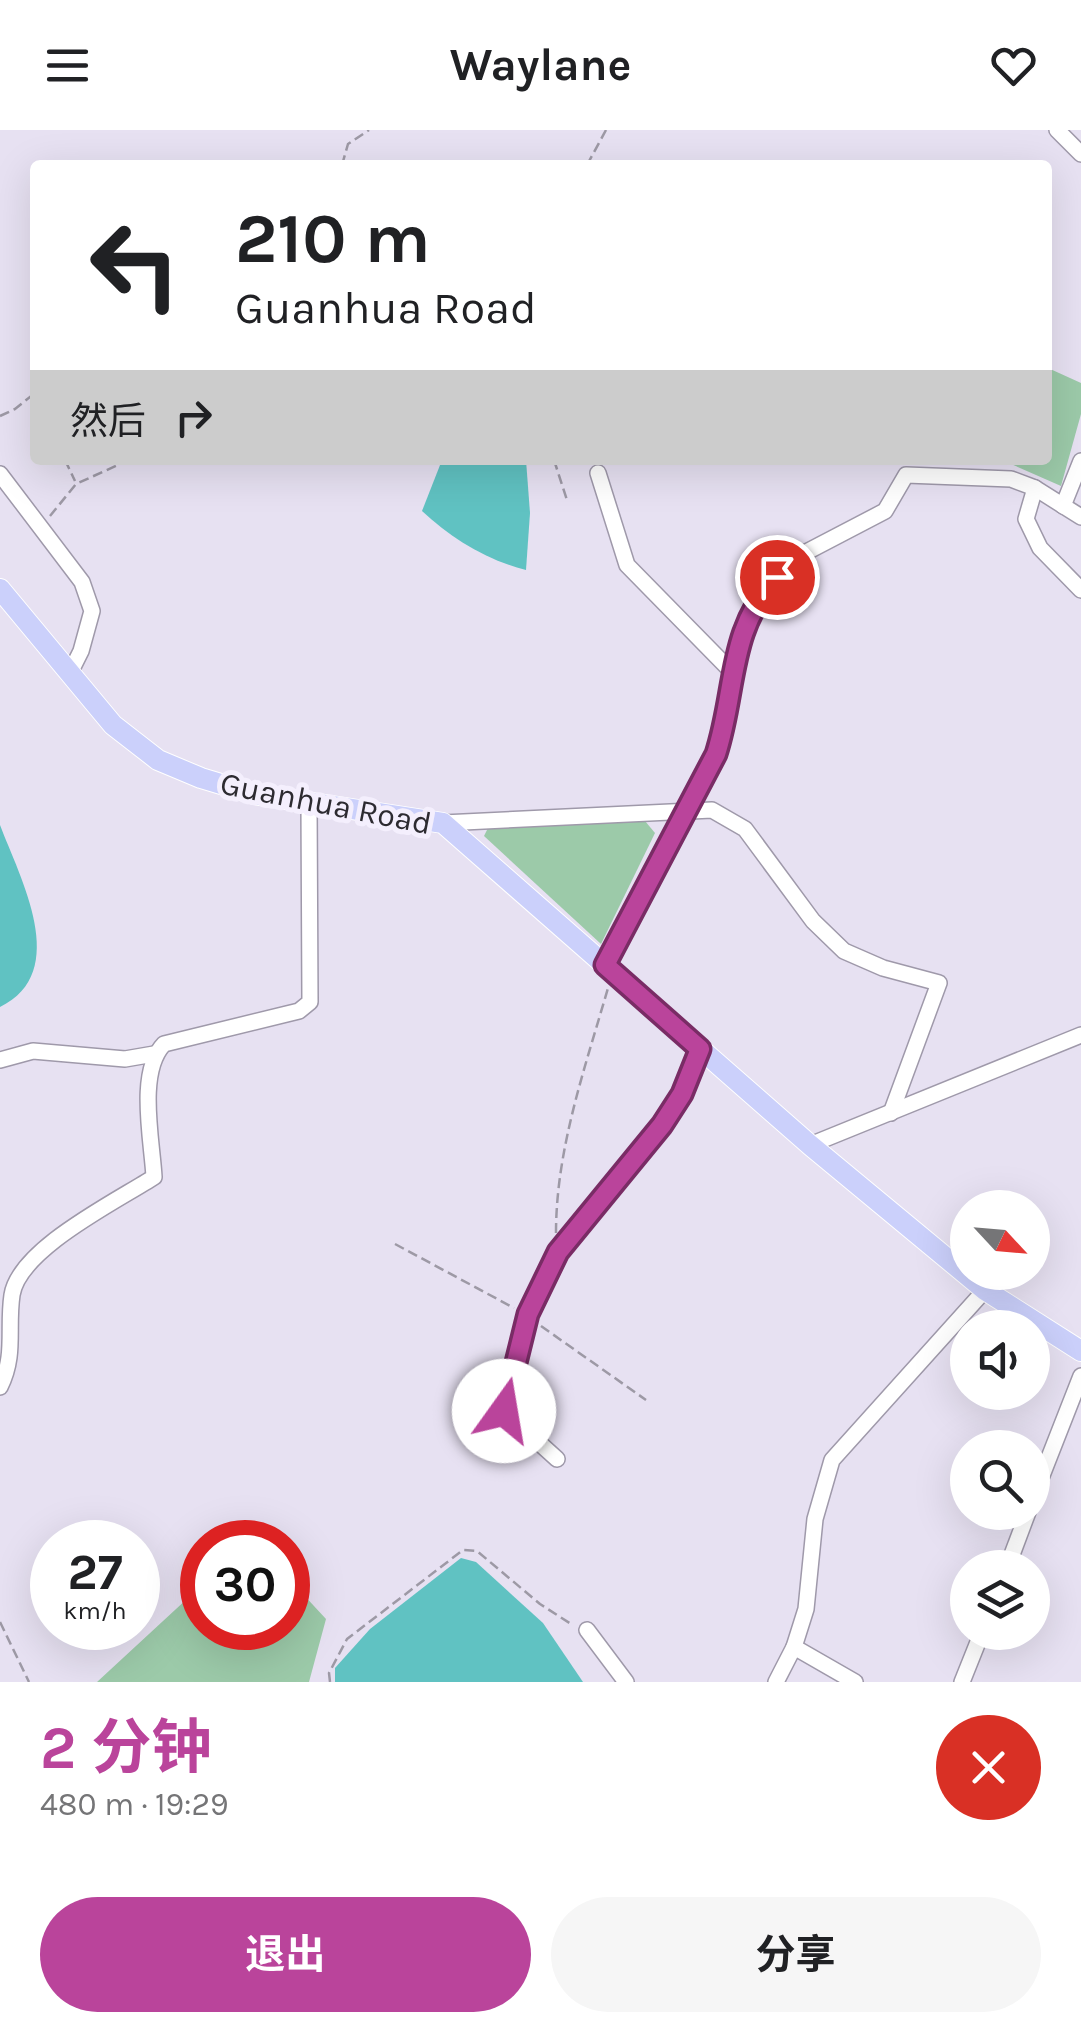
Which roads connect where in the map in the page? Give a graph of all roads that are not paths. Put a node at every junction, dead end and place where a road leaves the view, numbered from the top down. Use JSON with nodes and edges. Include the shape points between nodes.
{"nodes":[{"id":1,"x":1057,"y":130,"type":"edge"},
{"id":2,"x":1081,"y":154,"type":"edge"},
{"id":3,"x":1081,"y":461,"type":"edge"},
{"id":4,"x":0,"y":474,"type":"edge"},
{"id":5,"x":598,"y":474,"type":"dead end"},
{"id":6,"x":1035,"y":488,"type":"junction"},
{"id":7,"x":1063,"y":506,"type":"junction"},
{"id":8,"x":1081,"y":517,"type":"edge"},
{"id":9,"x":0,"y":589,"type":"edge"},
{"id":10,"x":1081,"y":590,"type":"edge"},
{"id":11,"x":733,"y":673,"type":"junction"},
{"id":12,"x":70,"y":674,"type":"junction"},
{"id":13,"x":309,"y":803,"type":"junction"},
{"id":14,"x":686,"y":811,"type":"junction"},
{"id":15,"x":443,"y":823,"type":"junction"},
{"id":16,"x":609,"y":969,"type":"junction"},
{"id":17,"x":1081,"y":1036,"type":"edge"},
{"id":18,"x":700,"y":1049,"type":"junction"},
{"id":19,"x":154,"y":1054,"type":"junction"},
{"id":20,"x":0,"y":1060,"type":"edge"},
{"id":21,"x":891,"y":1113,"type":"junction"},
{"id":22,"x":810,"y":1145,"type":"junction"},
{"id":23,"x":950,"y":1260,"type":"edge"},
{"id":24,"x":986,"y":1290,"type":"joint"},
{"id":25,"x":1081,"y":1351,"type":"edge"},
{"id":26,"x":1081,"y":1376,"type":"edge"},
{"id":27,"x":0,"y":1387,"type":"edge"},
{"id":28,"x":1050,"y":1455,"type":"edge"},
{"id":29,"x":558,"y":1459,"type":"dead end"},
{"id":30,"x":590,"y":1634,"type":"road end"},
{"id":31,"x":794,"y":1647,"type":"junction"},
{"id":32,"x":975,"y":1650,"type":"edge"},
{"id":33,"x":626,"y":1682,"type":"edge"},
{"id":34,"x":776,"y":1682,"type":"edge"},
{"id":35,"x":855,"y":1682,"type":"edge"},
{"id":36,"x":962,"y":1682,"type":"edge"}],
"edges":[{"from":1,"to":2,"type":"street"},
{"from":3,"to":7,"type":"street"},
{"from":4,"to":12,"type":"street","via":[[82,582],[92,610]]},
{"from":5,"to":11,"type":"street","via":[[627,565]]},
{"from":6,"to":7,"type":"street"},
{"from":6,"to":10,"type":"street","via":[[1026,519],[1040,548]]},
{"from":6,"to":11,"type":"street","via":[[1011,480],[906,475],[885,511],[795,558],[759,596],[743,626]]},
{"from":7,"to":8,"type":"street"},
{"from":9,"to":12,"type":"main road","name":"Guanhua Road"},
{"from":11,"to":14,"type":"street","via":[[726,725]]},
{"from":12,"to":13,"type":"main road","name":"Guanhua Road","via":[[113,725],[158,760],[254,794]]},
{"from":13,"to":15,"type":"main road","name":"Guanhua Road"},
{"from":13,"to":19,"type":"street","via":[[310,1002],[299,1011],[164,1044]]},
{"from":14,"to":15,"type":"street"},
{"from":14,"to":16,"type":"street"},
{"from":14,"to":21,"type":"street","via":[[712,810],[745,829],[813,921],[844,951],[938,983]]},
{"from":15,"to":16,"type":"main road","name":"Guanhua Road"},
{"from":16,"to":18,"type":"main road","name":"Guanhua Road"},
{"from":17,"to":21,"type":"street"},
{"from":18,"to":22,"type":"main road","name":"Guanhua Road"},
{"from":18,"to":29,"type":"street","via":[[662,1125],[558,1252],[528,1314],[504,1411]]},
{"from":19,"to":20,"type":"street","via":[[125,1059],[33,1051]]},
{"from":19,"to":27,"type":"street","via":[[148,1076],[154,1177],[58,1235],[30,1264],[12,1290],[10,1367]]},
{"from":21,"to":22,"type":"street"},
{"from":22,"to":23,"type":"main road","name":"Guanhua Road"},
{"from":24,"to":25,"type":"main road","name":"Guanhua Road"},
{"from":24,"to":31,"type":"street","via":[[832,1460]]},
{"from":26,"to":28,"type":"street"},
{"from":30,"to":33,"type":"street"},
{"from":31,"to":34,"type":"street"},
{"from":31,"to":35,"type":"street"},
{"from":32,"to":36,"type":"street"}]}
